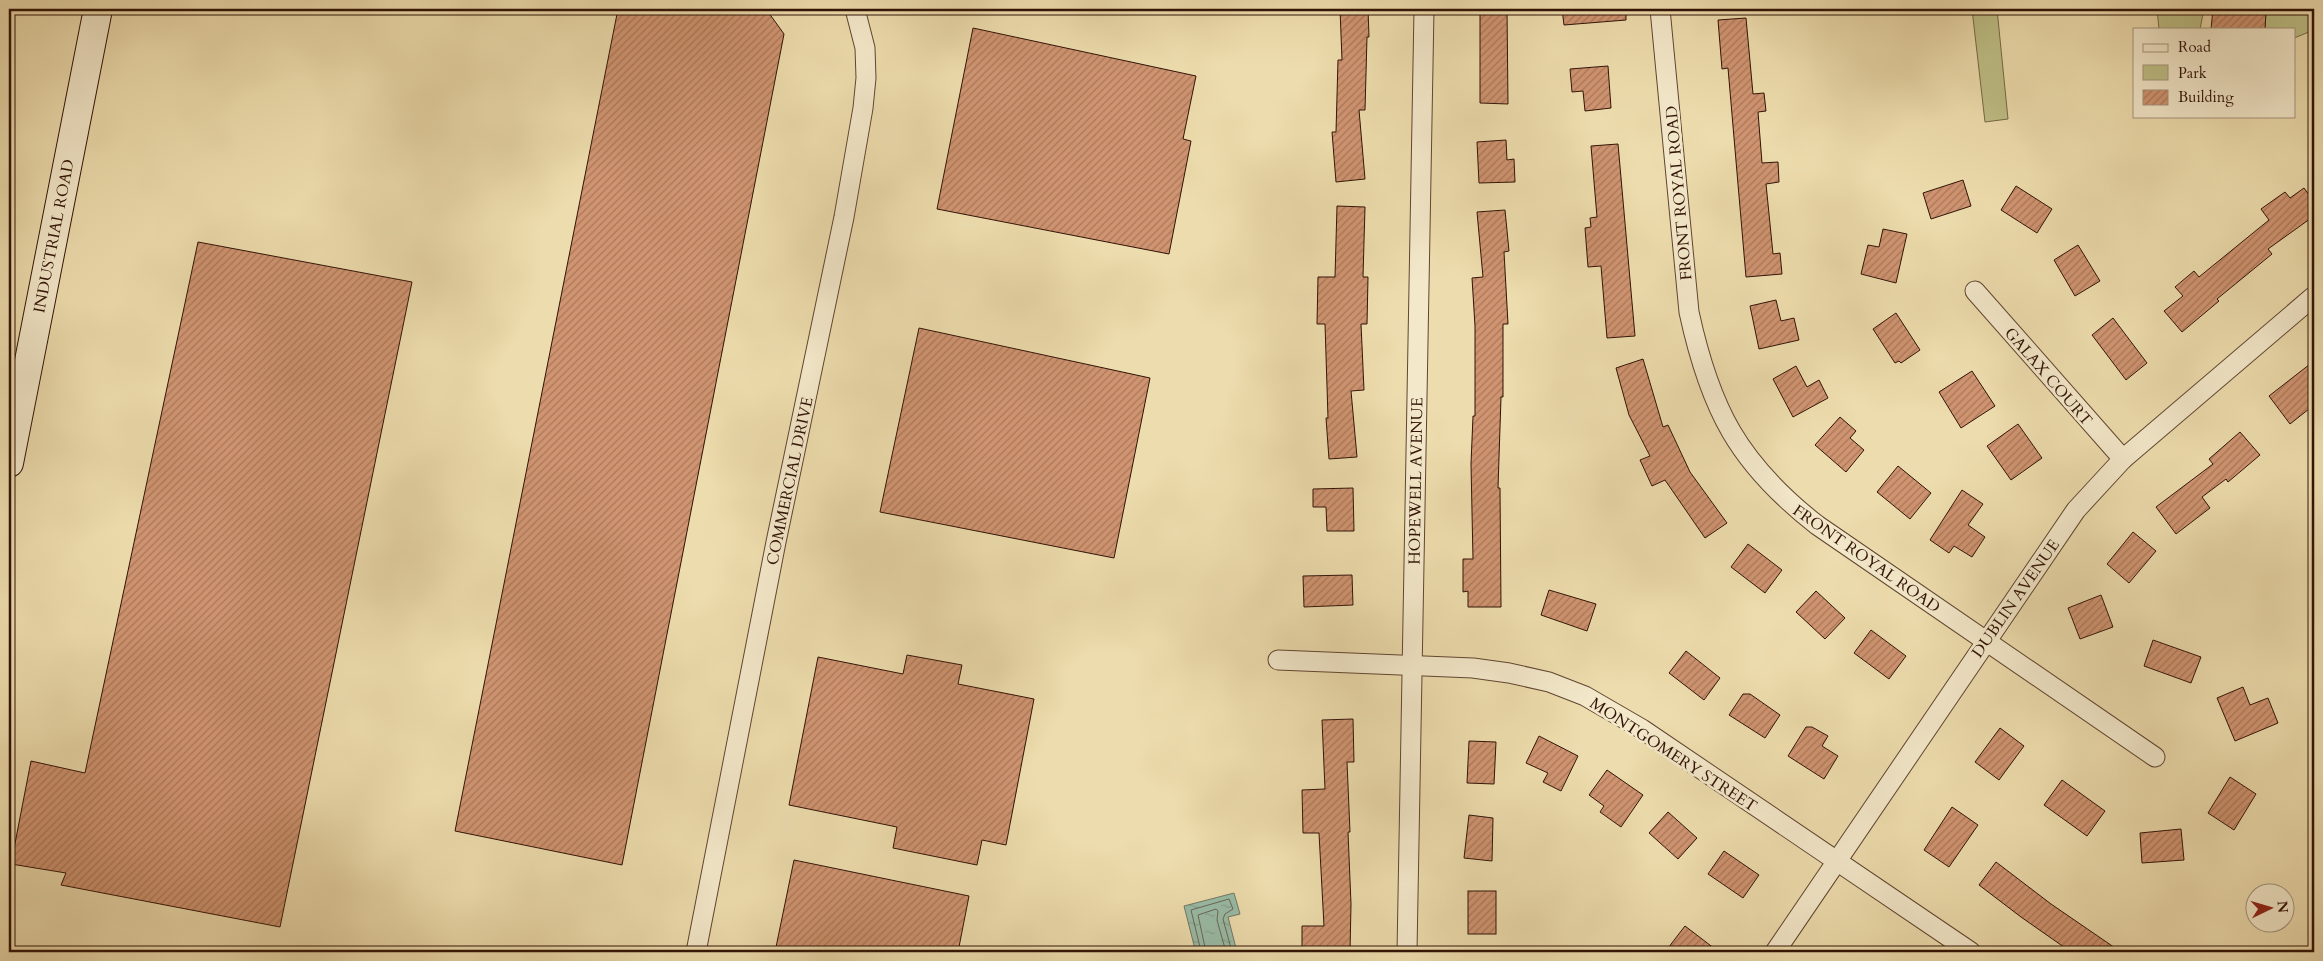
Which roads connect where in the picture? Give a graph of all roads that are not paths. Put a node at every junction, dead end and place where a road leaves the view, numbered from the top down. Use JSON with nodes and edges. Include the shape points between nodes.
{"nodes":[{"id":1,"x":98,"y":9,"type":"edge"},
{"id":2,"x":855,"y":9,"type":"edge"},
{"id":3,"x":1424,"y":9,"type":"edge"},
{"id":4,"x":1660,"y":9,"type":"edge"},
{"id":5,"x":1975,"y":291,"type":"dead end"},
{"id":6,"x":2314,"y":296,"type":"edge"},
{"id":7,"x":2124,"y":459,"type":"junction"},
{"id":8,"x":9,"y":463,"type":"edge"},
{"id":9,"x":1986,"y":641,"type":"junction"},
{"id":10,"x":1278,"y":660,"type":"dead end"},
{"id":11,"x":1412,"y":664,"type":"junction"},
{"id":12,"x":2155,"y":757,"type":"dead end"},
{"id":13,"x":1837,"y":861,"type":"junction"},
{"id":14,"x":696,"y":952,"type":"edge"},
{"id":15,"x":1407,"y":952,"type":"edge"},
{"id":16,"x":1775,"y":952,"type":"edge"},
{"id":17,"x":1972,"y":952,"type":"edge"}],
"edges":[{"from":1,"to":8,"type":"street","name":"INDUSTRIAL ROAD"},
{"from":2,"to":14,"type":"street","name":"COMMERCIAL DRIVE","via":[[865,48],[863,108],[844,217]]},
{"from":3,"to":11,"type":"street","name":"HOPEWELL AVENUE"},
{"from":4,"to":9,"type":"street","name":"FRONT ROYAL ROAD","via":[[1689,312],[1699,358],[1717,406],[1750,460],[1793,506]]},
{"from":5,"to":7,"type":"street","name":"GALAX COURT"},
{"from":6,"to":7,"type":"street","name":"DUBLIN AVENUE"},
{"from":7,"to":9,"type":"street","name":"DUBLIN AVENUE","via":[[2076,510]]},
{"from":9,"to":12,"type":"street","name":"FRONT ROYAL ROAD"},
{"from":9,"to":13,"type":"street","name":"DUBLIN AVENUE"},
{"from":10,"to":11,"type":"street","name":"MONTGOMERY STREET"},
{"from":11,"to":13,"type":"street","name":"MONTGOMERY STREET","via":[[1509,673],[1549,682],[1585,696],[1642,729]]},
{"from":11,"to":15,"type":"street","name":"HOPEWELL AVENUE"},
{"from":13,"to":16,"type":"street","name":"DUBLIN AVENUE"},
{"from":13,"to":17,"type":"street","name":"MONTGOMERY STREET"}]}
